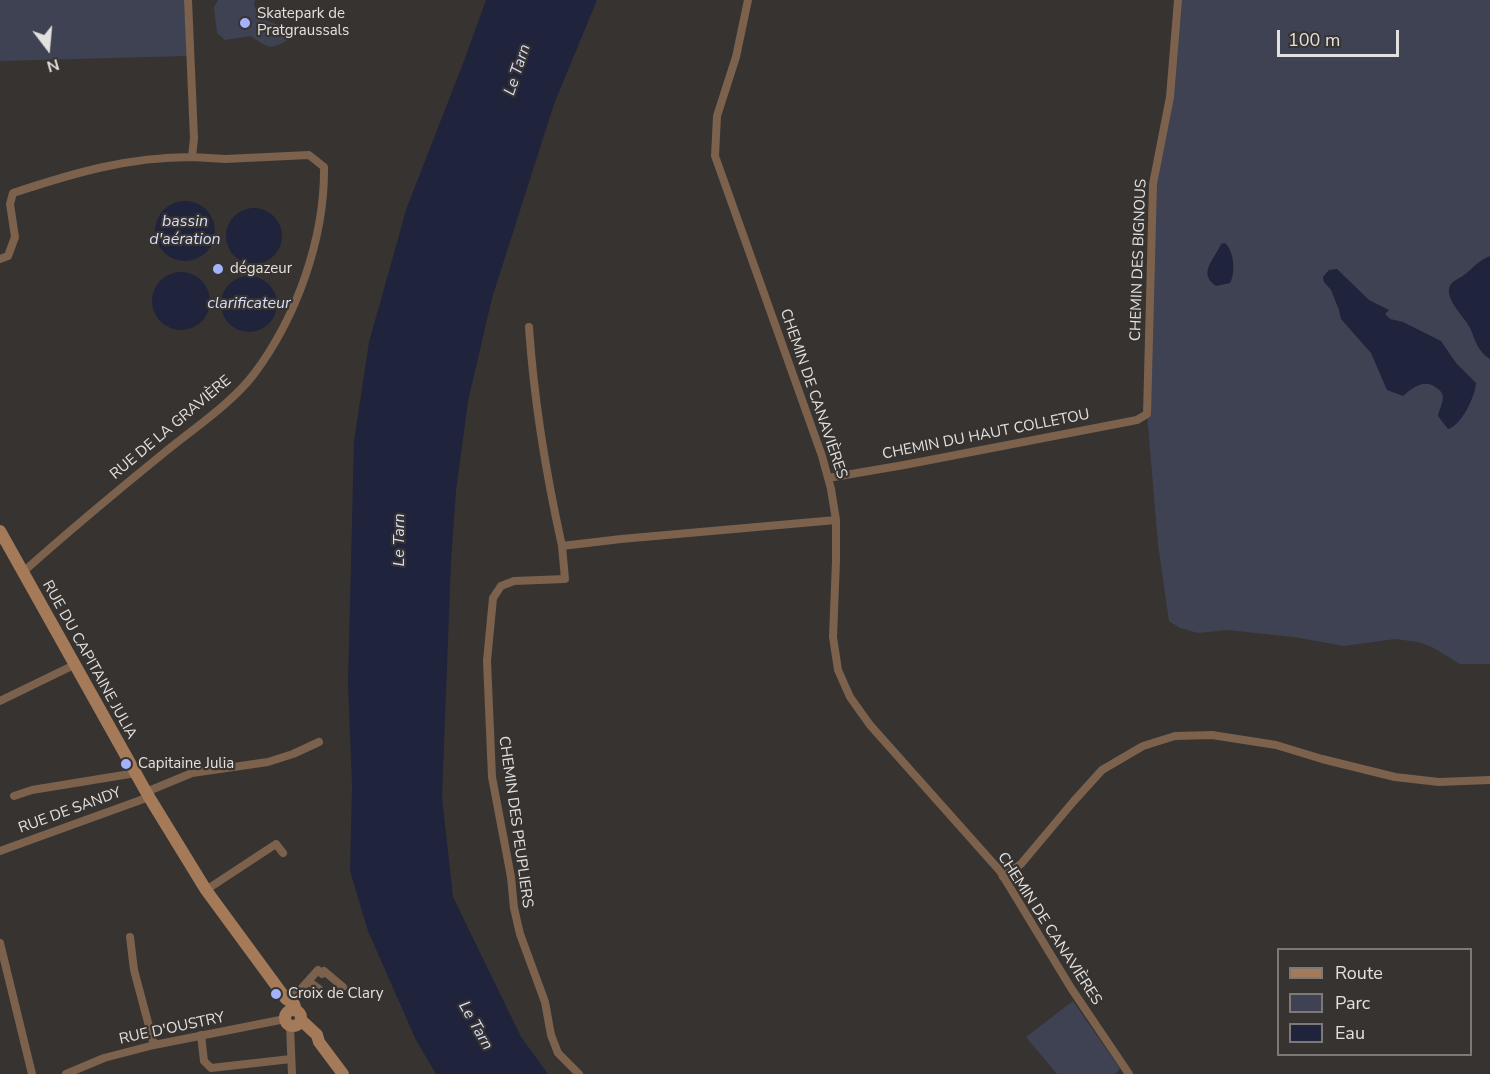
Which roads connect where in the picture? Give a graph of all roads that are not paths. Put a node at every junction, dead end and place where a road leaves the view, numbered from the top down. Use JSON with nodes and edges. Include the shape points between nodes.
{"nodes":[{"id":1,"x":188,"y":0,"type":"edge"},
{"id":2,"x":748,"y":0,"type":"edge"},
{"id":3,"x":1178,"y":0,"type":"edge"},
{"id":4,"x":192,"y":157,"type":"junction"},
{"id":5,"x":0,"y":259,"type":"edge"},
{"id":6,"x":529,"y":327,"type":"dead end"},
{"id":7,"x":1148,"y":414,"type":"joint"},
{"id":8,"x":828,"y":478,"type":"junction"},
{"id":9,"x":836,"y":520,"type":"junction"},
{"id":10,"x":0,"y":531,"type":"edge"},
{"id":11,"x":562,"y":546,"type":"junction"},
{"id":12,"x":23,"y":572,"type":"junction"},
{"id":13,"x":74,"y":665,"type":"junction"},
{"id":14,"x":0,"y":701,"type":"edge"},
{"id":15,"x":320,"y":742,"type":"dead end"},
{"id":16,"x":136,"y":773,"type":"junction"},
{"id":17,"x":1490,"y":780,"type":"edge"},
{"id":18,"x":148,"y":794,"type":"junction"},
{"id":19,"x":14,"y":796,"type":"dead end"},
{"id":20,"x":0,"y":851,"type":"edge"},
{"id":21,"x":283,"y":853,"type":"dead end"},
{"id":22,"x":1003,"y":877,"type":"junction"},
{"id":23,"x":206,"y":890,"type":"junction"},
{"id":24,"x":130,"y":937,"type":"dead end"},
{"id":25,"x":0,"y":943,"type":"edge"},
{"id":26,"x":308,"y":981,"type":"junction"},
{"id":27,"x":343,"y":987,"type":"dead end"},
{"id":28,"x":319,"y":989,"type":"dead end"},
{"id":29,"x":292,"y":1016,"type":"junction"},
{"id":30,"x":201,"y":1035,"type":"junction"},
{"id":31,"x":154,"y":1045,"type":"junction"},
{"id":32,"x":291,"y":1059,"type":"junction"},
{"id":33,"x":32,"y":1074,"type":"edge"},
{"id":34,"x":66,"y":1074,"type":"edge"},
{"id":35,"x":292,"y":1074,"type":"edge"},
{"id":36,"x":343,"y":1074,"type":"edge"},
{"id":37,"x":579,"y":1074,"type":"edge"},
{"id":38,"x":1129,"y":1074,"type":"edge"}],
"edges":[{"from":1,"to":4,"type":"street"},
{"from":2,"to":8,"type":"street","name":"CHEMIN DE CANAVIÈRES","via":[[736,57],[717,116],[715,156]]},
{"from":3,"to":7,"type":"street","name":"CHEMIN DES BIGNOUS","via":[[1170,97],[1153,184]]},
{"from":4,"to":5,"type":"street","via":[[129,161],[77,172],[13,193],[10,204],[15,237],[8,256]]},
{"from":4,"to":12,"type":"street","name":"RUE DE LA GRAVIÈRE","via":[[309,155],[324,167],[306,279],[272,348],[253,376]]},
{"from":6,"to":11,"type":"street","name":"CHEMIN DES PEUPLIERS","via":[[549,487]]},
{"from":7,"to":8,"type":"street","name":"CHEMIN DU HAUT COLLETOU","via":[[1137,420]]},
{"from":8,"to":9,"type":"street","name":"CHEMIN DE CANAVIÈRES"},
{"from":9,"to":11,"type":"street"},
{"from":9,"to":22,"type":"street","name":"CHEMIN DE CANAVIÈRES","via":[[833,637],[835,657],[849,697]]},
{"from":10,"to":12,"type":"street","name":"RUE DU CAPITAINE JULIA"},
{"from":11,"to":37,"type":"street","name":"CHEMIN DES PEUPLIERS","via":[[564,579],[514,582],[501,586],[493,598],[487,699],[492,777],[516,918],[558,1053]]},
{"from":12,"to":13,"type":"street","name":"RUE DU CAPITAINE JULIA"},
{"from":13,"to":14,"type":"street"},
{"from":13,"to":16,"type":"street","name":"RUE DU CAPITAINE JULIA"},
{"from":15,"to":18,"type":"street","name":"RUE DE SANDY","via":[[268,762],[192,773]]},
{"from":16,"to":18,"type":"street","name":"RUE DU CAPITAINE JULIA"},
{"from":16,"to":19,"type":"street"},
{"from":17,"to":22,"type":"street","via":[[1439,782],[1395,777],[1276,745],[1212,735],[1175,736],[1143,746],[1102,770],[1021,864]]},
{"from":18,"to":20,"type":"street","name":"RUE DE SANDY"},
{"from":18,"to":23,"type":"street","name":"RUE DU CAPITAINE JULIA"},
{"from":21,"to":23,"type":"street","via":[[276,844]]},
{"from":22,"to":38,"type":"street","name":"CHEMIN DE CANAVIÈRES"},
{"from":23,"to":29,"type":"street","name":"RUE DU CAPITAINE JULIA"},
{"from":24,"to":31,"type":"street","via":[[134,970]]},
{"from":25,"to":33,"type":"street"},
{"from":26,"to":27,"type":"street","via":[[318,970],[322,974],[324,971]]},
{"from":26,"to":28,"type":"street"},
{"from":26,"to":29,"type":"street"},
{"from":29,"to":30,"type":"street","name":"RUE D'OUSTRY"},
{"from":29,"to":32,"type":"street"},
{"from":29,"to":36,"type":"street","name":"RUE DU CAPITAINE JULIA","via":[[317,1035]]},
{"from":30,"to":31,"type":"street","name":"RUE D'OUSTRY"},
{"from":30,"to":32,"type":"street","via":[[204,1061],[211,1068]]},
{"from":31,"to":34,"type":"street","name":"RUE D'OUSTRY","via":[[104,1058]]},
{"from":32,"to":35,"type":"street"}]}
